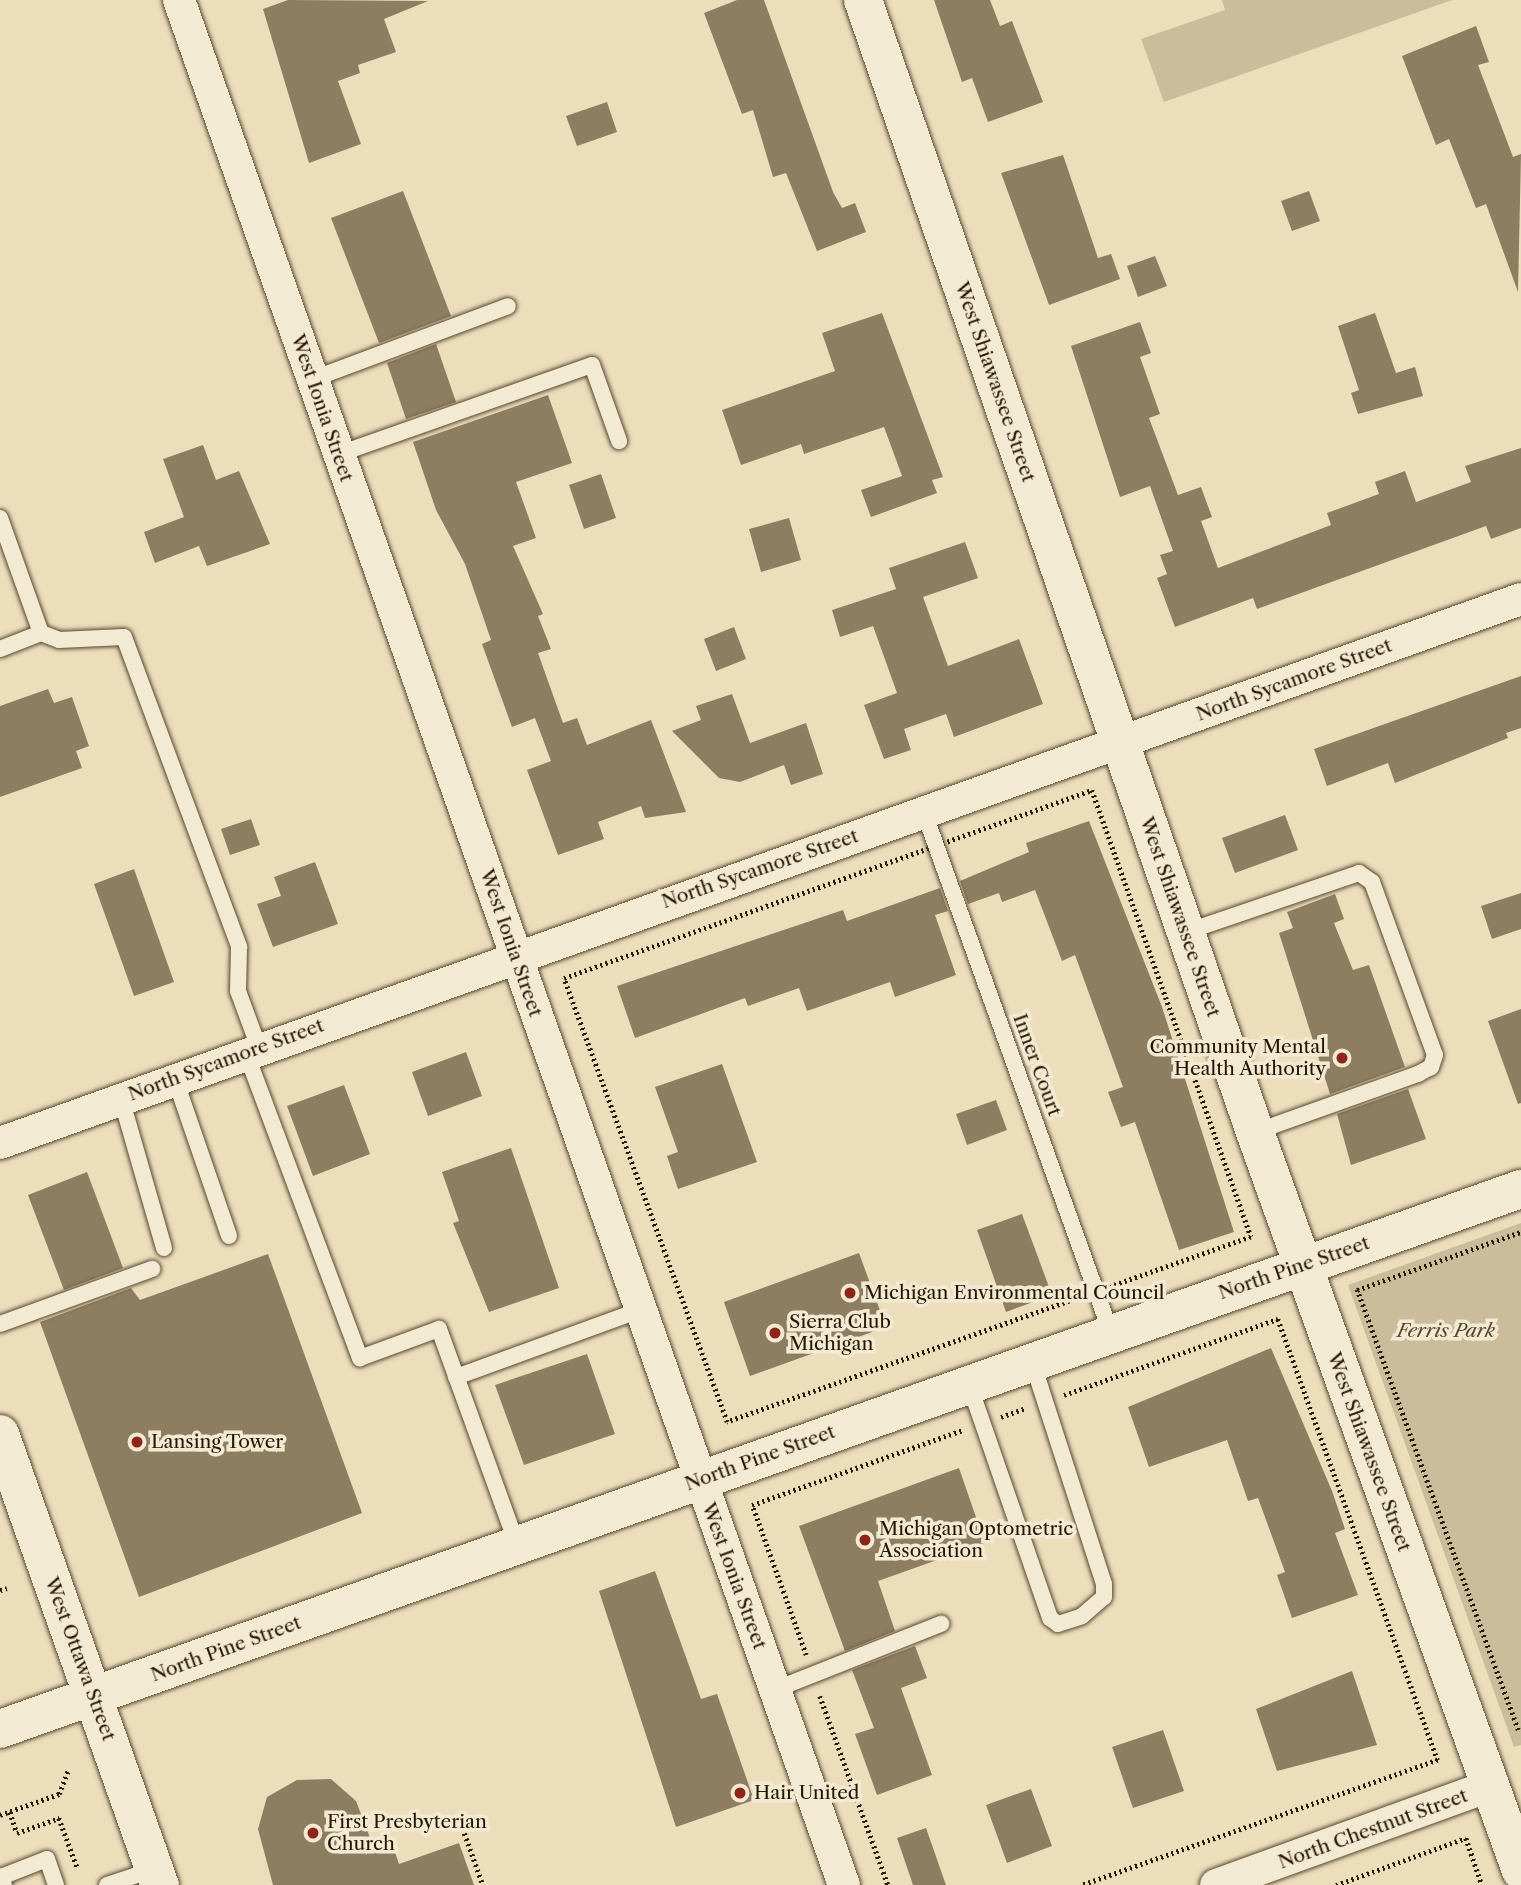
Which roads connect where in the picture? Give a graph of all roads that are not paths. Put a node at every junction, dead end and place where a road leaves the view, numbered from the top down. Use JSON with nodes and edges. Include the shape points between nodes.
{"nodes":[{"id":1,"x":179,"y":0,"type":"edge"},
{"id":2,"x":863,"y":0,"type":"edge"},
{"id":3,"x":508,"y":306,"type":"dead end"},
{"id":4,"x":313,"y":379,"type":"junction"},
{"id":5,"x":619,"y":441,"type":"dead end"},
{"id":6,"x":339,"y":454,"type":"junction"},
{"id":7,"x":0,"y":518,"type":"edge"},
{"id":8,"x":1521,"y":599,"type":"edge"},
{"id":9,"x":41,"y":633,"type":"junction"},
{"id":10,"x":0,"y":649,"type":"edge"},
{"id":11,"x":1119,"y":743,"type":"junction"},
{"id":12,"x":924,"y":812,"type":"junction"},
{"id":13,"x":1186,"y":932,"type":"junction"},
{"id":14,"x":515,"y":955,"type":"junction"},
{"id":15,"x":253,"y":1051,"type":"junction"},
{"id":16,"x":175,"y":1079,"type":"junction"},
{"id":17,"x":121,"y":1098,"type":"junction"},
{"id":18,"x":1255,"y":1132,"type":"junction"},
{"id":19,"x":0,"y":1143,"type":"edge"},
{"id":20,"x":1521,"y":1189,"type":"edge"},
{"id":21,"x":229,"y":1236,"type":"dead end"},
{"id":22,"x":164,"y":1248,"type":"dead end"},
{"id":23,"x":1302,"y":1265,"type":"junction"},
{"id":24,"x":152,"y":1269,"type":"dead end"},
{"id":25,"x":640,"y":1310,"type":"junction"},
{"id":26,"x":0,"y":1324,"type":"edge"},
{"id":27,"x":1111,"y":1333,"type":"junction"},
{"id":28,"x":1032,"y":1361,"type":"junction"},
{"id":29,"x":456,"y":1377,"type":"junction"},
{"id":30,"x":969,"y":1384,"type":"junction"},
{"id":31,"x":0,"y":1434,"type":"edge"},
{"id":32,"x":699,"y":1480,"type":"junction"},
{"id":33,"x":517,"y":1545,"type":"junction"},
{"id":34,"x":941,"y":1624,"type":"dead end"},
{"id":35,"x":774,"y":1690,"type":"junction"},
{"id":36,"x":93,"y":1696,"type":"junction"},
{"id":37,"x":0,"y":1729,"type":"edge"},
{"id":38,"x":1490,"y":1786,"type":"junction"},
{"id":39,"x":1521,"y":1871,"type":"edge"},
{"id":40,"x":157,"y":1877,"type":"edge"},
{"id":41,"x":4,"y":1885,"type":"edge"},
{"id":42,"x":56,"y":1885,"type":"edge"},
{"id":43,"x":107,"y":1885,"type":"edge"},
{"id":44,"x":844,"y":1885,"type":"edge"},
{"id":45,"x":1216,"y":1885,"type":"edge"}],
"edges":[{"from":1,"to":4,"type":"street","name":"West Ionia Street"},
{"from":2,"to":11,"type":"street","name":"West Shiawassee Street"},
{"from":3,"to":4,"type":"lane"},
{"from":4,"to":6,"type":"street","name":"West Ionia Street"},
{"from":5,"to":6,"type":"lane","via":[[592,365]]},
{"from":6,"to":14,"type":"street","name":"West Ionia Street"},
{"from":7,"to":9,"type":"lane"},
{"from":8,"to":11,"type":"street","name":"North Sycamore Street"},
{"from":9,"to":10,"type":"lane"},
{"from":9,"to":15,"type":"lane","via":[[60,640],[124,638],[239,947],[238,991]]},
{"from":11,"to":12,"type":"street","name":"North Sycamore Street"},
{"from":11,"to":13,"type":"street","name":"West Shiawassee Street"},
{"from":12,"to":14,"type":"street","name":"North Sycamore Street"},
{"from":12,"to":27,"type":"lane","name":"Inner Court"},
{"from":13,"to":18,"type":"street","name":"West Shiawassee Street"},
{"from":13,"to":18,"type":"lane","via":[[1359,873],[1372,882],[1435,1055],[1431,1067],[1418,1074]]},
{"from":14,"to":15,"type":"street","name":"North Sycamore Street"},
{"from":14,"to":25,"type":"street","name":"West Ionia Street"},
{"from":15,"to":16,"type":"street","name":"North Sycamore Street"},
{"from":15,"to":29,"type":"lane","via":[[360,1358],[439,1329]]},
{"from":16,"to":17,"type":"street","name":"North Sycamore Street"},
{"from":16,"to":21,"type":"lane"},
{"from":17,"to":19,"type":"street","name":"North Sycamore Street"},
{"from":17,"to":22,"type":"lane"},
{"from":18,"to":23,"type":"street","name":"West Shiawassee Street"},
{"from":20,"to":23,"type":"street","name":"North Pine Street"},
{"from":23,"to":27,"type":"street","name":"North Pine Street"},
{"from":23,"to":38,"type":"street","name":"West Shiawassee Street"},
{"from":24,"to":26,"type":"lane"},
{"from":25,"to":29,"type":"lane"},
{"from":25,"to":32,"type":"street","name":"West Ionia Street"},
{"from":27,"to":28,"type":"street","name":"North Pine Street"},
{"from":28,"to":30,"type":"street","name":"North Pine Street"},
{"from":28,"to":30,"type":"lane","via":[[1104,1584],[1104,1597],[1082,1616],[1058,1624],[1050,1618]]},
{"from":29,"to":33,"type":"lane"},
{"from":30,"to":32,"type":"street","name":"North Pine Street"},
{"from":31,"to":36,"type":"street","name":"West Ottawa Street"},
{"from":32,"to":33,"type":"street","name":"North Pine Street"},
{"from":32,"to":35,"type":"street","name":"West Ionia Street"},
{"from":33,"to":36,"type":"street","name":"North Pine Street"},
{"from":34,"to":35,"type":"lane"},
{"from":35,"to":44,"type":"street","name":"West Ionia Street"},
{"from":36,"to":37,"type":"street","name":"North Pine Street"},
{"from":36,"to":40,"type":"street","name":"West Ottawa Street"},
{"from":38,"to":39,"type":"street","name":"West Shiawassee Street"},
{"from":38,"to":45,"type":"street","name":"North Chestnut Street"},
{"from":40,"to":43,"type":"lane"},
{"from":41,"to":42,"type":"lane","via":[[1,1877],[47,1859]]}]}
